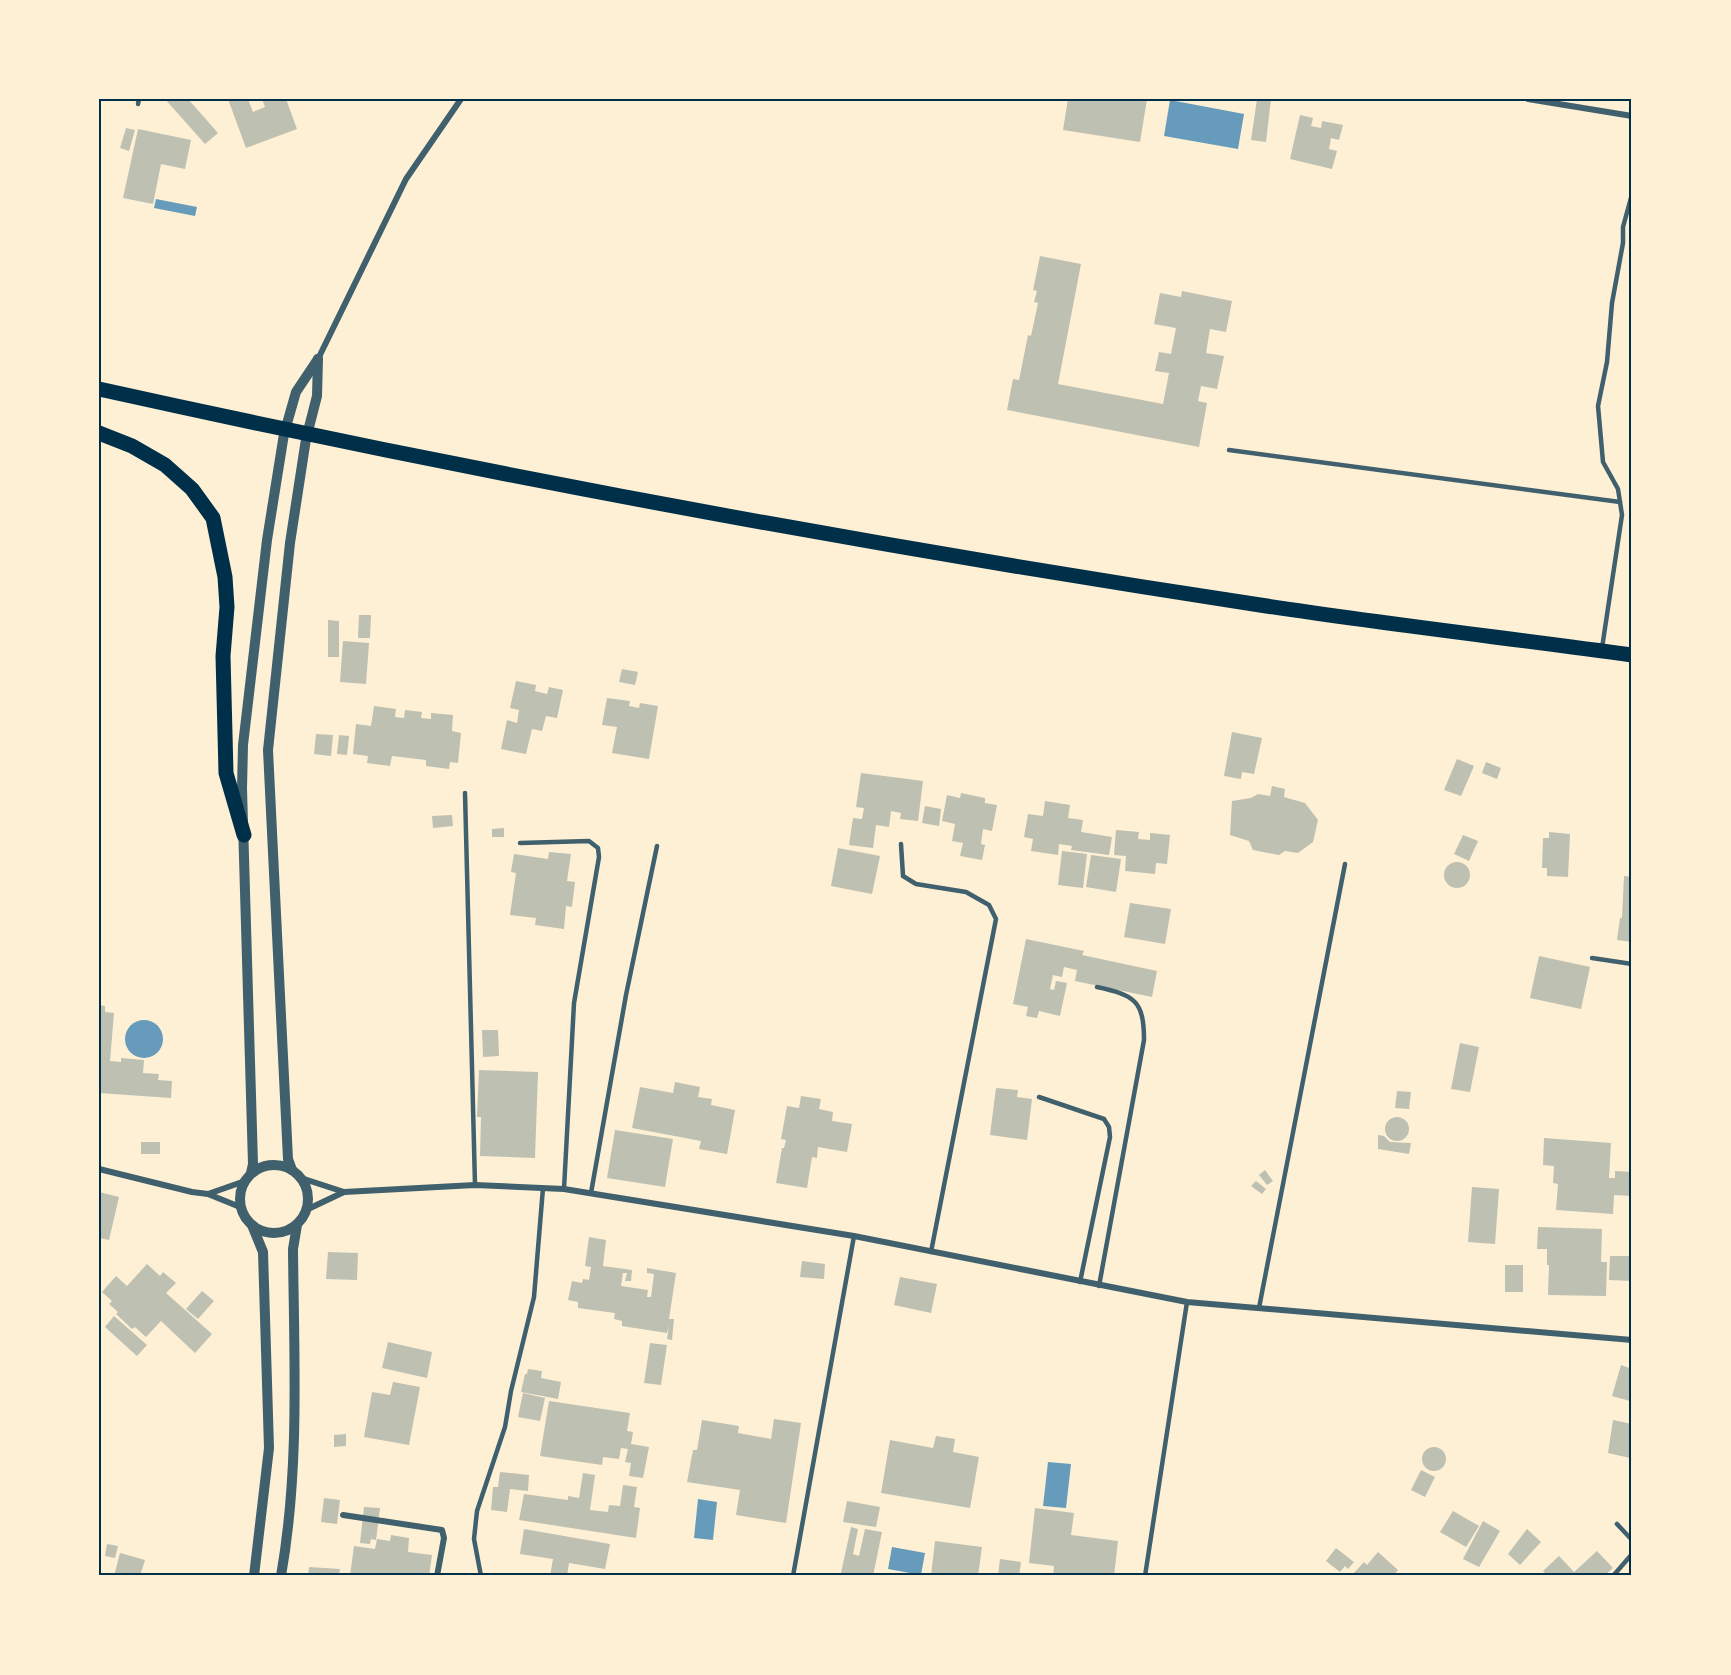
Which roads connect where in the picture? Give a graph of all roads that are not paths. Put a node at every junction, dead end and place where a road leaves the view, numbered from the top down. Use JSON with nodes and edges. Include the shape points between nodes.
{"nodes":[{"id":1,"x":461,"y":99,"type":"edge"},
{"id":2,"x":1528,"y":99,"type":"edge"},
{"id":3,"x":1632,"y":116,"type":"edge"},
{"id":4,"x":1632,"y":162,"type":"edge"},
{"id":5,"x":318,"y":358,"type":"junction"},
{"id":6,"x":99,"y":389,"type":"edge"},
{"id":7,"x":99,"y":433,"type":"edge"},
{"id":8,"x":1229,"y":450,"type":"dead end"},
{"id":9,"x":1620,"y":502,"type":"junction"},
{"id":10,"x":1602,"y":651,"type":"junction"},
{"id":11,"x":1632,"y":655,"type":"edge"},
{"id":12,"x":465,"y":793,"type":"dead end"},
{"id":13,"x":244,"y":835,"type":"junction"},
{"id":14,"x":520,"y":843,"type":"dead end"},
{"id":15,"x":901,"y":844,"type":"dead end"},
{"id":16,"x":657,"y":846,"type":"dead end"},
{"id":17,"x":1345,"y":864,"type":"dead end"},
{"id":18,"x":1592,"y":958,"type":"dead end"},
{"id":19,"x":1632,"y":964,"type":"edge"},
{"id":20,"x":1097,"y":987,"type":"dead end"},
{"id":21,"x":1039,"y":1097,"type":"dead end"},
{"id":22,"x":99,"y":1169,"type":"edge"},
{"id":23,"x":297,"y":1174,"type":"junction"},
{"id":24,"x":248,"y":1177,"type":"junction"},
{"id":25,"x":475,"y":1185,"type":"junction"},
{"id":26,"x":543,"y":1188,"type":"junction"},
{"id":27,"x":564,"y":1189,"type":"junction"},
{"id":28,"x":344,"y":1192,"type":"junction"},
{"id":29,"x":591,"y":1193,"type":"junction"},
{"id":30,"x":208,"y":1194,"type":"junction"},
{"id":31,"x":240,"y":1207,"type":"junction"},
{"id":32,"x":306,"y":1210,"type":"junction"},
{"id":33,"x":252,"y":1225,"type":"junction"},
{"id":34,"x":297,"y":1225,"type":"junction"},
{"id":35,"x":854,"y":1236,"type":"junction"},
{"id":36,"x":931,"y":1252,"type":"junction"},
{"id":37,"x":1080,"y":1282,"type":"junction"},
{"id":38,"x":1099,"y":1286,"type":"junction"},
{"id":39,"x":1187,"y":1302,"type":"junction"},
{"id":40,"x":1259,"y":1308,"type":"junction"},
{"id":41,"x":1632,"y":1340,"type":"edge"},
{"id":42,"x":343,"y":1515,"type":"dead end"},
{"id":43,"x":1617,"y":1524,"type":"dead end"},
{"id":44,"x":1632,"y":1540,"type":"edge"},
{"id":45,"x":1632,"y":1554,"type":"edge"},
{"id":46,"x":254,"y":1576,"type":"edge"},
{"id":47,"x":281,"y":1576,"type":"edge"},
{"id":48,"x":436,"y":1576,"type":"edge"},
{"id":49,"x":481,"y":1576,"type":"edge"},
{"id":50,"x":793,"y":1576,"type":"edge"},
{"id":51,"x":1145,"y":1576,"type":"edge"},
{"id":52,"x":1613,"y":1576,"type":"edge"}],
"edges":[{"from":1,"to":5,"type":"street","via":[[406,179]]},
{"from":2,"to":3,"type":"street"},
{"from":4,"to":9,"type":"lane","via":[[1632,194],[1623,227],[1598,406],[1603,462],[1618,489]]},
{"from":5,"to":13,"type":"street","via":[[296,392],[284,434],[267,540],[243,745]]},
{"from":5,"to":23,"type":"street","via":[[317,396],[306,439],[290,543],[268,750],[288,1160]]},
{"from":6,"to":10,"type":"main road","via":[[336,441],[814,532],[1261,605]]},
{"from":7,"to":13,"type":"main road","via":[[165,465],[192,489],[213,518],[227,606],[223,656],[226,773]]},
{"from":8,"to":9,"type":"lane"},
{"from":9,"to":10,"type":"lane","via":[[1622,515]]},
{"from":10,"to":11,"type":"main road"},
{"from":12,"to":25,"type":"lane"},
{"from":13,"to":24,"type":"street","via":[[253,1164]]},
{"from":14,"to":27,"type":"lane","via":[[589,841],[597,848],[599,857],[574,1003]]},
{"from":15,"to":36,"type":"lane","via":[[903,876],[916,884],[966,892],[989,905],[996,919]]},
{"from":16,"to":29,"type":"lane"},
{"from":17,"to":40,"type":"lane"},
{"from":18,"to":19,"type":"lane"},
{"from":20,"to":38,"type":"lane","via":[[1133,999],[1144,1024]]},
{"from":21,"to":37,"type":"lane","via":[[1104,1119],[1109,1127]]},
{"from":22,"to":30,"type":"street"},
{"from":23,"to":24,"type":"street","via":[[268,1165]]},
{"from":23,"to":28,"type":"street"},
{"from":23,"to":32,"type":"street","via":[[307,1189]]},
{"from":24,"to":30,"type":"street"},
{"from":24,"to":31,"type":"street","via":[[240,1190]]},
{"from":25,"to":26,"type":"street"},
{"from":25,"to":28,"type":"street"},
{"from":26,"to":27,"type":"street"},
{"from":26,"to":49,"type":"lane","via":[[534,1298],[505,1427],[477,1511],[474,1539]]},
{"from":27,"to":29,"type":"street"},
{"from":28,"to":32,"type":"street"},
{"from":29,"to":35,"type":"street"},
{"from":30,"to":31,"type":"street"},
{"from":31,"to":33,"type":"street"},
{"from":32,"to":34,"type":"street"},
{"from":33,"to":34,"type":"street","via":[[270,1233]]},
{"from":33,"to":46,"type":"street","via":[[263,1252],[269,1448]]},
{"from":34,"to":47,"type":"street","via":[[293,1249],[295,1449]]},
{"from":35,"to":36,"type":"street"},
{"from":35,"to":50,"type":"lane"},
{"from":36,"to":37,"type":"street"},
{"from":37,"to":38,"type":"street"},
{"from":38,"to":39,"type":"street"},
{"from":39,"to":40,"type":"street"},
{"from":39,"to":51,"type":"lane"},
{"from":40,"to":41,"type":"street"},
{"from":42,"to":48,"type":"street","via":[[442,1530],[444,1538]]},
{"from":43,"to":44,"type":"lane"},
{"from":45,"to":52,"type":"lane"}]}
